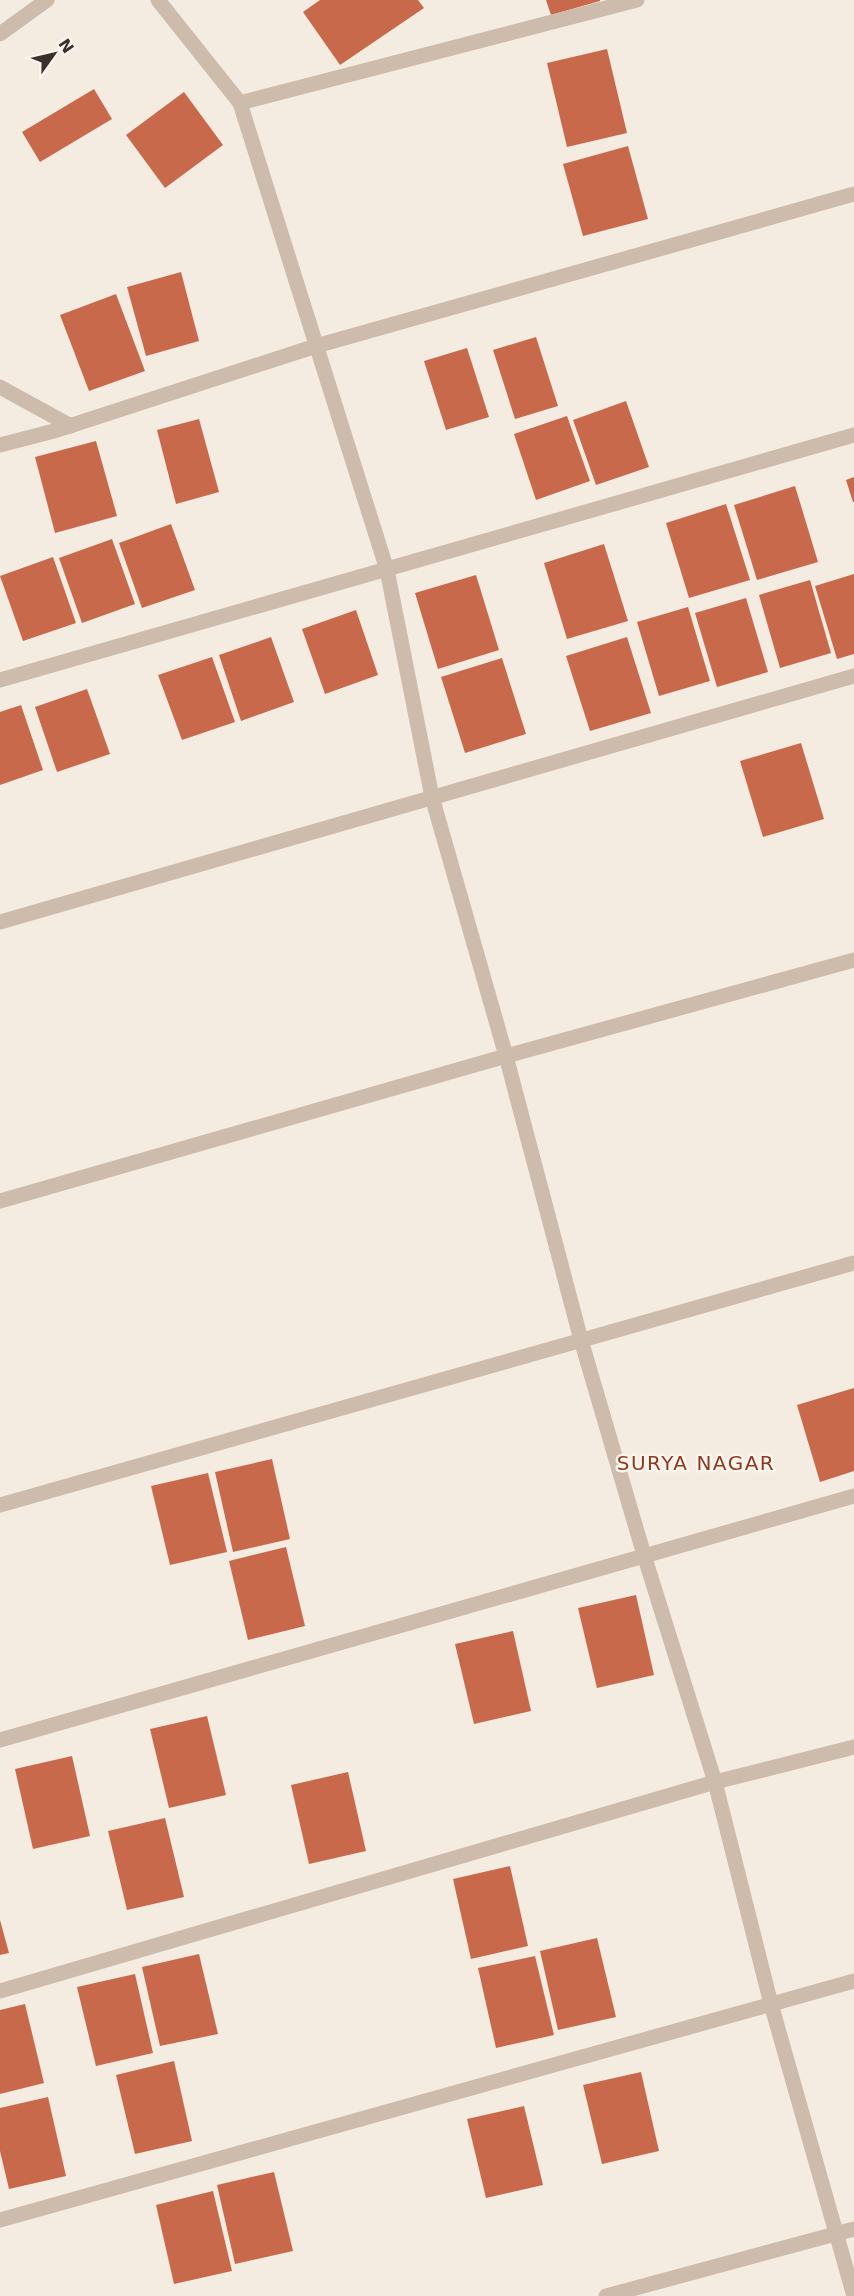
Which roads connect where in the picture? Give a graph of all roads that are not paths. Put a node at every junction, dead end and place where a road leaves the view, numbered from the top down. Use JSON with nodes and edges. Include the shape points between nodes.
{"nodes":[{"id":1,"x":47,"y":0,"type":"edge"},
{"id":2,"x":158,"y":0,"type":"edge"},
{"id":3,"x":637,"y":0,"type":"edge"},
{"id":4,"x":0,"y":34,"type":"edge"},
{"id":5,"x":240,"y":103,"type":"junction"},
{"id":6,"x":854,"y":194,"type":"edge"},
{"id":7,"x":316,"y":346,"type":"junction"},
{"id":8,"x":0,"y":387,"type":"edge"},
{"id":9,"x":71,"y":426,"type":"junction"},
{"id":10,"x":854,"y":435,"type":"edge"},
{"id":11,"x":0,"y":445,"type":"edge"},
{"id":12,"x":387,"y":570,"type":"junction"},
{"id":13,"x":854,"y":675,"type":"edge"},
{"id":14,"x":0,"y":680,"type":"edge"},
{"id":15,"x":432,"y":797,"type":"junction"},
{"id":16,"x":0,"y":922,"type":"edge"},
{"id":17,"x":854,"y":960,"type":"edge"},
{"id":18,"x":506,"y":1056,"type":"junction"},
{"id":19,"x":0,"y":1201,"type":"edge"},
{"id":20,"x":854,"y":1263,"type":"edge"},
{"id":21,"x":581,"y":1340,"type":"junction"},
{"id":22,"x":854,"y":1496,"type":"edge"},
{"id":23,"x":0,"y":1505,"type":"edge"},
{"id":24,"x":644,"y":1555,"type":"junction"},
{"id":25,"x":0,"y":1740,"type":"edge"},
{"id":26,"x":854,"y":1747,"type":"edge"},
{"id":27,"x":715,"y":1782,"type":"junction"},
{"id":28,"x":854,"y":1981,"type":"edge"},
{"id":29,"x":0,"y":1990,"type":"edge"},
{"id":30,"x":771,"y":2004,"type":"junction"},
{"id":31,"x":0,"y":2220,"type":"edge"},
{"id":32,"x":854,"y":2229,"type":"edge"},
{"id":33,"x":836,"y":2233,"type":"junction"},
{"id":34,"x":606,"y":2296,"type":"edge"},
{"id":35,"x":854,"y":2296,"type":"edge"}],
"edges":[{"from":1,"to":4,"type":"street"},
{"from":2,"to":5,"type":"street"},
{"from":3,"to":5,"type":"street"},
{"from":5,"to":7,"type":"street"},
{"from":6,"to":7,"type":"street"},
{"from":7,"to":9,"type":"street"},
{"from":7,"to":12,"type":"street"},
{"from":8,"to":9,"type":"street"},
{"from":9,"to":11,"type":"street"},
{"from":10,"to":12,"type":"street"},
{"from":12,"to":14,"type":"street"},
{"from":12,"to":15,"type":"street"},
{"from":13,"to":15,"type":"street"},
{"from":15,"to":16,"type":"street"},
{"from":15,"to":18,"type":"street"},
{"from":17,"to":18,"type":"street"},
{"from":18,"to":19,"type":"street"},
{"from":18,"to":21,"type":"street"},
{"from":20,"to":21,"type":"street"},
{"from":21,"to":23,"type":"street"},
{"from":21,"to":24,"type":"street"},
{"from":22,"to":24,"type":"street"},
{"from":24,"to":25,"type":"street"},
{"from":24,"to":27,"type":"street"},
{"from":26,"to":27,"type":"street"},
{"from":27,"to":29,"type":"street"},
{"from":27,"to":30,"type":"street"},
{"from":28,"to":30,"type":"street"},
{"from":30,"to":31,"type":"street"},
{"from":30,"to":33,"type":"street"},
{"from":32,"to":33,"type":"street"},
{"from":33,"to":34,"type":"street"},
{"from":33,"to":35,"type":"street"}]}
